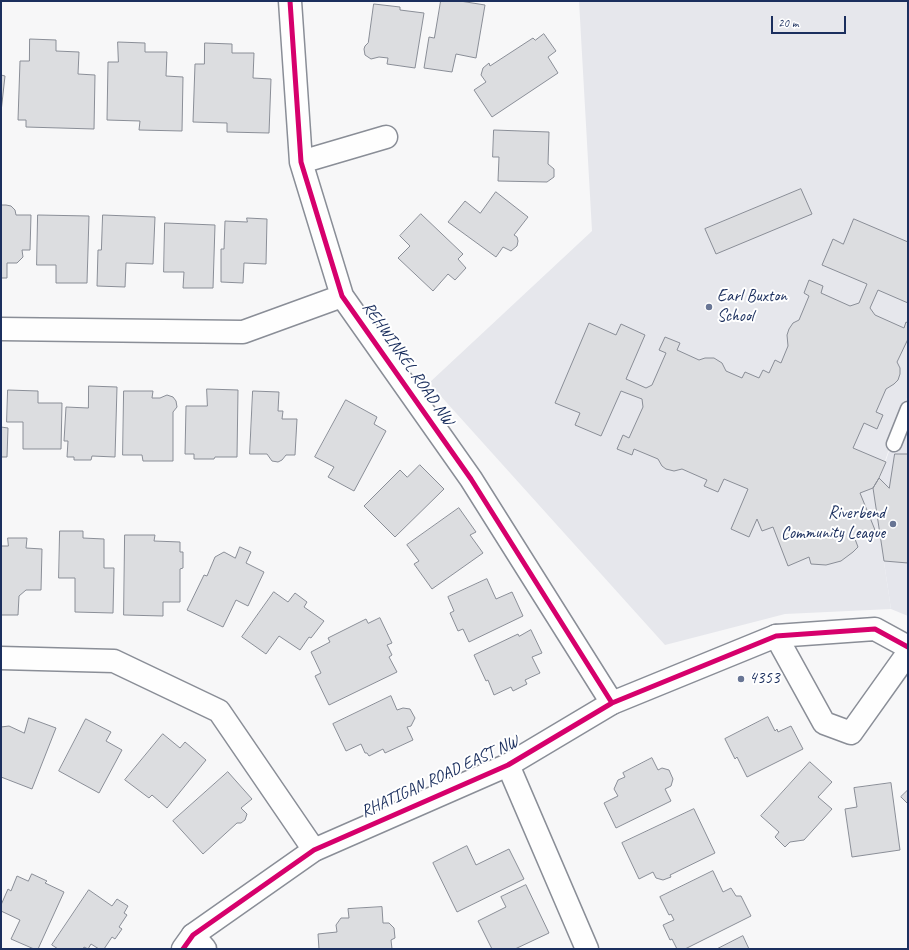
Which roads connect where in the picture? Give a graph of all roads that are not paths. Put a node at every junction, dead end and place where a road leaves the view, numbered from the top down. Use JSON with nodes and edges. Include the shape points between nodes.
{"nodes":[{"id":1,"x":290,"y":1,"type":"edge"},
{"id":2,"x":386,"y":137,"type":"dead end"},
{"id":3,"x":301,"y":162,"type":"junction"},
{"id":4,"x":342,"y":296,"type":"junction"},
{"id":5,"x":1,"y":329,"type":"edge"},
{"id":6,"x":908,"y":409,"type":"edge"},
{"id":7,"x":894,"y":444,"type":"dead end"},
{"id":8,"x":776,"y":636,"type":"junction"},
{"id":9,"x":908,"y":647,"type":"edge"},
{"id":10,"x":908,"y":653,"type":"edge"},
{"id":11,"x":1,"y":658,"type":"edge"},
{"id":12,"x":612,"y":703,"type":"junction"},
{"id":13,"x":508,"y":765,"type":"junction"},
{"id":14,"x":314,"y":850,"type":"junction"},
{"id":15,"x":194,"y":944,"type":"edge"},
{"id":16,"x":587,"y":949,"type":"edge"}],
"edges":[{"from":1,"to":3,"type":"street","name":"REHWINKEL ROAD NW"},
{"from":2,"to":3,"type":"street"},
{"from":3,"to":4,"type":"street","name":"REHWINKEL ROAD NW"},
{"from":4,"to":5,"type":"street","name":"REHWINKEL ROAD NW","via":[[243,332]]},
{"from":4,"to":12,"type":"street","name":"REHWINKEL ROAD NW","via":[[472,479]]},
{"from":6,"to":7,"type":"lane"},
{"from":8,"to":9,"type":"street","name":"RHATIGAN ROAD EAST NW","via":[[875,628]]},
{"from":8,"to":10,"type":"street","via":[[824,722],[851,733]]},
{"from":8,"to":12,"type":"street","name":"RHATIGAN ROAD EAST NW"},
{"from":11,"to":14,"type":"street","via":[[114,661],[219,710]]},
{"from":12,"to":13,"type":"street","name":"RHATIGAN ROAD EAST NW"},
{"from":13,"to":14,"type":"street","name":"RHATIGAN ROAD EAST NW"},
{"from":13,"to":16,"type":"street","name":"RHATIGAN ROAD EAST NW"},
{"from":14,"to":15,"type":"street","name":"RHATIGAN ROAD EAST NW"}]}
